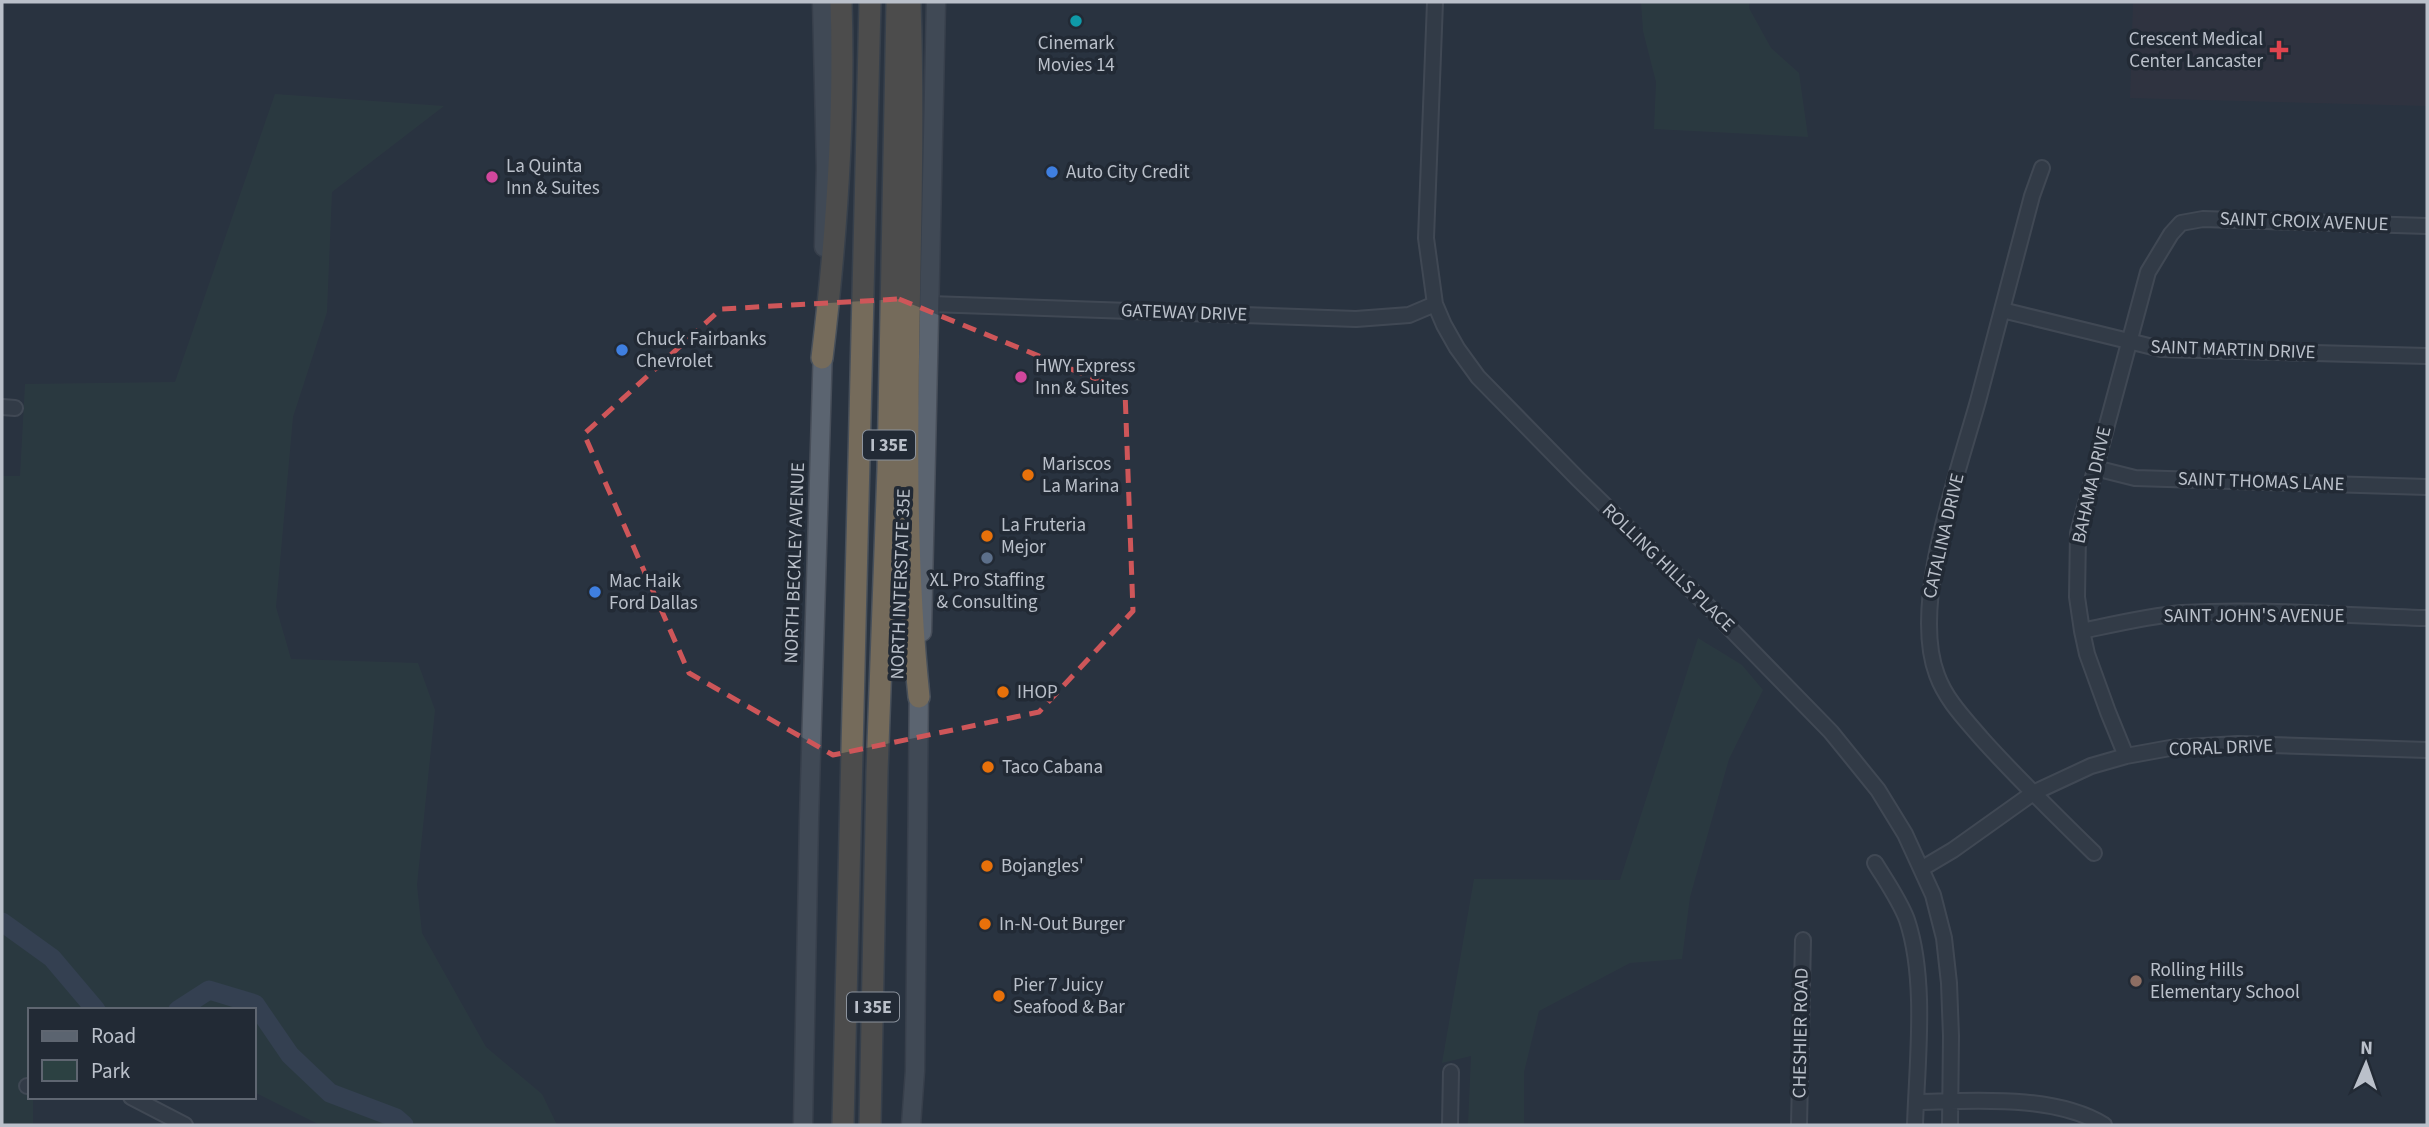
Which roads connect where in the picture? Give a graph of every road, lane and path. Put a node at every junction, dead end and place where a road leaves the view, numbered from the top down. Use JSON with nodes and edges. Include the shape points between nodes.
{"nodes":[{"id":1,"x":822,"y":2,"type":"edge"},
{"id":2,"x":841,"y":2,"type":"edge"},
{"id":3,"x":870,"y":2,"type":"edge"},
{"id":4,"x":897,"y":2,"type":"edge"},
{"id":5,"x":910,"y":2,"type":"edge"},
{"id":6,"x":936,"y":2,"type":"edge"},
{"id":7,"x":1435,"y":2,"type":"edge"},
{"id":8,"x":2042,"y":169,"type":"dead end"},
{"id":9,"x":2181,"y":223,"type":"joint"},
{"id":10,"x":2427,"y":226,"type":"edge"},
{"id":11,"x":930,"y":304,"type":"junction"},
{"id":12,"x":1435,"y":304,"type":"junction"},
{"id":13,"x":2002,"y":310,"type":"junction"},
{"id":14,"x":2128,"y":342,"type":"junction"},
{"id":15,"x":2427,"y":356,"type":"edge"},
{"id":16,"x":822,"y":358,"type":"junction"},
{"id":17,"x":2095,"y":468,"type":"junction"},
{"id":18,"x":2427,"y":487,"type":"edge"},
{"id":19,"x":2427,"y":618,"type":"edge"},
{"id":20,"x":2082,"y":631,"type":"junction"},
{"id":21,"x":919,"y":697,"type":"junction"},
{"id":22,"x":2427,"y":750,"type":"edge"},
{"id":23,"x":2126,"y":756,"type":"junction"},
{"id":24,"x":2033,"y":793,"type":"junction"},
{"id":25,"x":2094,"y":853,"type":"dead end"},
{"id":26,"x":1875,"y":863,"type":"dead end"},
{"id":27,"x":1920,"y":869,"type":"junction"},
{"id":28,"x":1803,"y":940,"type":"dead end"},
{"id":29,"x":1451,"y":1072,"type":"dead end"},
{"id":30,"x":135,"y":1099,"type":"edge"},
{"id":31,"x":1950,"y":1101,"type":"junction"},
{"id":32,"x":1916,"y":1102,"type":"junction"},
{"id":33,"x":185,"y":1125,"type":"edge"},
{"id":34,"x":803,"y":1125,"type":"edge"},
{"id":35,"x":843,"y":1125,"type":"edge"},
{"id":36,"x":870,"y":1125,"type":"edge"},
{"id":37,"x":911,"y":1125,"type":"edge"},
{"id":38,"x":1450,"y":1125,"type":"edge"},
{"id":39,"x":1799,"y":1125,"type":"edge"},
{"id":40,"x":1915,"y":1125,"type":"edge"},
{"id":41,"x":1950,"y":1125,"type":"edge"},
{"id":42,"x":2104,"y":1125,"type":"edge"}],
"edges":[{"from":1,"to":16,"type":"main road","name":"NORTH BECKLEY AVENUE","via":[[826,168]]},
{"from":2,"to":16,"type":"highway","via":[[839,156]]},
{"from":3,"to":35,"type":"highway","number":"I 35E"},
{"from":4,"to":36,"type":"highway","number":"I 35E"},
{"from":5,"to":21,"type":"highway","via":[[913,127],[908,493],[911,622]]},
{"from":6,"to":11,"type":"main road","name":"NORTH INTERSTATE 35E"},
{"from":7,"to":12,"type":"street","name":"ROLLING HILLS PLACE","via":[[1426,238]]},
{"from":8,"to":13,"type":"street","name":"CATALINA DRIVE"},
{"from":9,"to":10,"type":"street","name":"SAINT CROIX AVENUE","via":[[2203,219]]},
{"from":9,"to":14,"type":"street","name":"BAHAMA DRIVE","via":[[2148,272]]},
{"from":11,"to":12,"type":"street","name":"GATEWAY DRIVE","via":[[1356,319],[1409,315]]},
{"from":11,"to":21,"type":"main road","name":"NORTH INTERSTATE 35E"},
{"from":12,"to":27,"type":"street","name":"ROLLING HILLS PLACE","via":[[1478,377],[1831,732],[1878,790]]},
{"from":13,"to":14,"type":"street","name":"SAINT MARTIN DRIVE"},
{"from":13,"to":24,"type":"street","name":"CATALINA DRIVE","via":[[1943,529],[1930,590],[1928,648],[1954,707]]},
{"from":14,"to":15,"type":"street","name":"SAINT MARTIN DRIVE","via":[[2161,349]]},
{"from":14,"to":17,"type":"street","name":"BAHAMA DRIVE"},
{"from":16,"to":34,"type":"main road","name":"NORTH BECKLEY AVENUE"},
{"from":17,"to":18,"type":"street","name":"SAINT THOMAS LANE","via":[[2135,478]]},
{"from":17,"to":20,"type":"street","name":"BAHAMA DRIVE","via":[[2078,533],[2077,597]]},
{"from":19,"to":20,"type":"street","name":"SAINT JOHN'S AVENUE","via":[[2182,613]]},
{"from":20,"to":23,"type":"street","name":"BAHAMA DRIVE"},
{"from":21,"to":37,"type":"main road","name":"NORTH INTERSTATE 35E"},
{"from":22,"to":23,"type":"street","name":"CORAL DRIVE","via":[[2238,744]]},
{"from":23,"to":24,"type":"street","name":"CORAL DRIVE","via":[[2091,766]]},
{"from":24,"to":25,"type":"street","name":"CATALINA DRIVE"},
{"from":24,"to":27,"type":"street","name":"CORAL DRIVE"},
{"from":26,"to":32,"type":"street","via":[[1906,919],[1913,949],[1919,1003]]},
{"from":27,"to":31,"type":"street","name":"ROLLING HILLS PLACE","via":[[1933,895],[1950,983]]},
{"from":28,"to":39,"type":"street","name":"CHESHIER ROAD"},
{"from":29,"to":38,"type":"street"},
{"from":30,"to":33,"type":"street"},
{"from":31,"to":32,"type":"street"},
{"from":31,"to":41,"type":"street","name":"ROLLING HILLS PLACE"},
{"from":31,"to":42,"type":"street","via":[[2050,1107],[2089,1116]]},
{"from":32,"to":40,"type":"street"}]}
